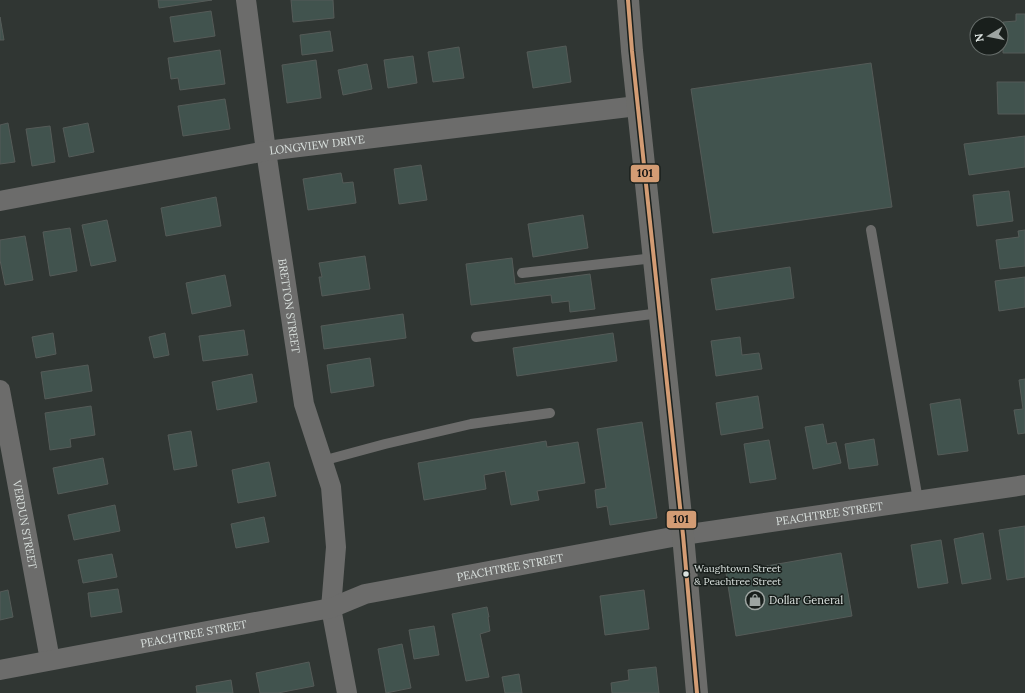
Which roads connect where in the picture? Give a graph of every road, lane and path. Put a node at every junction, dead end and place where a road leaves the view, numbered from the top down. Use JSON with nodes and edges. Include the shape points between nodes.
{"nodes":[{"id":1,"x":246,"y":0,"type":"edge"},
{"id":2,"x":628,"y":0,"type":"edge"},
{"id":3,"x":637,"y":106,"type":"junction"},
{"id":4,"x":266,"y":151,"type":"junction"},
{"id":5,"x":0,"y":200,"type":"edge"},
{"id":6,"x":870,"y":230,"type":"dead end"},
{"id":7,"x":654,"y":258,"type":"junction"},
{"id":8,"x":522,"y":272,"type":"dead end"},
{"id":9,"x":660,"y":312,"type":"junction"},
{"id":10,"x":476,"y":337,"type":"dead end"},
{"id":11,"x":0,"y":390,"type":"edge"},
{"id":12,"x":550,"y":413,"type":"dead end"},
{"id":13,"x":322,"y":462,"type":"junction"},
{"id":14,"x":1025,"y":485,"type":"edge"},
{"id":15,"x":918,"y":500,"type":"junction"},
{"id":16,"x":683,"y":535,"type":"junction"},
{"id":17,"x":331,"y":608,"type":"junction"},
{"id":18,"x":50,"y":660,"type":"junction"},
{"id":19,"x":0,"y":670,"type":"edge"},
{"id":20,"x":347,"y":693,"type":"edge"},
{"id":21,"x":697,"y":693,"type":"edge"}],
"edges":[{"from":1,"to":4,"type":"street","name":"BRETTON STREET"},
{"from":2,"to":3,"type":"main road"},
{"from":3,"to":4,"type":"street","name":"LONGVIEW DRIVE"},
{"from":3,"to":7,"type":"main road"},
{"from":4,"to":5,"type":"street","name":"LONGVIEW DRIVE"},
{"from":4,"to":13,"type":"street","name":"BRETTON STREET","via":[[304,404]]},
{"from":6,"to":15,"type":"lane"},
{"from":7,"to":8,"type":"lane"},
{"from":7,"to":9,"type":"main road"},
{"from":9,"to":10,"type":"lane"},
{"from":9,"to":16,"type":"main road"},
{"from":11,"to":18,"type":"street","name":"VERDUN STREET"},
{"from":12,"to":13,"type":"lane","via":[[471,424]]},
{"from":13,"to":17,"type":"street","name":"BRETTON STREET","via":[[330,487],[336,547]]},
{"from":14,"to":15,"type":"street","name":"PEACHTREE STREET"},
{"from":15,"to":16,"type":"street","name":"PEACHTREE STREET"},
{"from":16,"to":17,"type":"street","name":"PEACHTREE STREET","via":[[365,594]]},
{"from":16,"to":21,"type":"main road"},
{"from":17,"to":18,"type":"street","name":"PEACHTREE STREET"},
{"from":17,"to":20,"type":"street","name":"BRETTON STREET"},
{"from":18,"to":19,"type":"street","name":"PEACHTREE STREET"}]}
